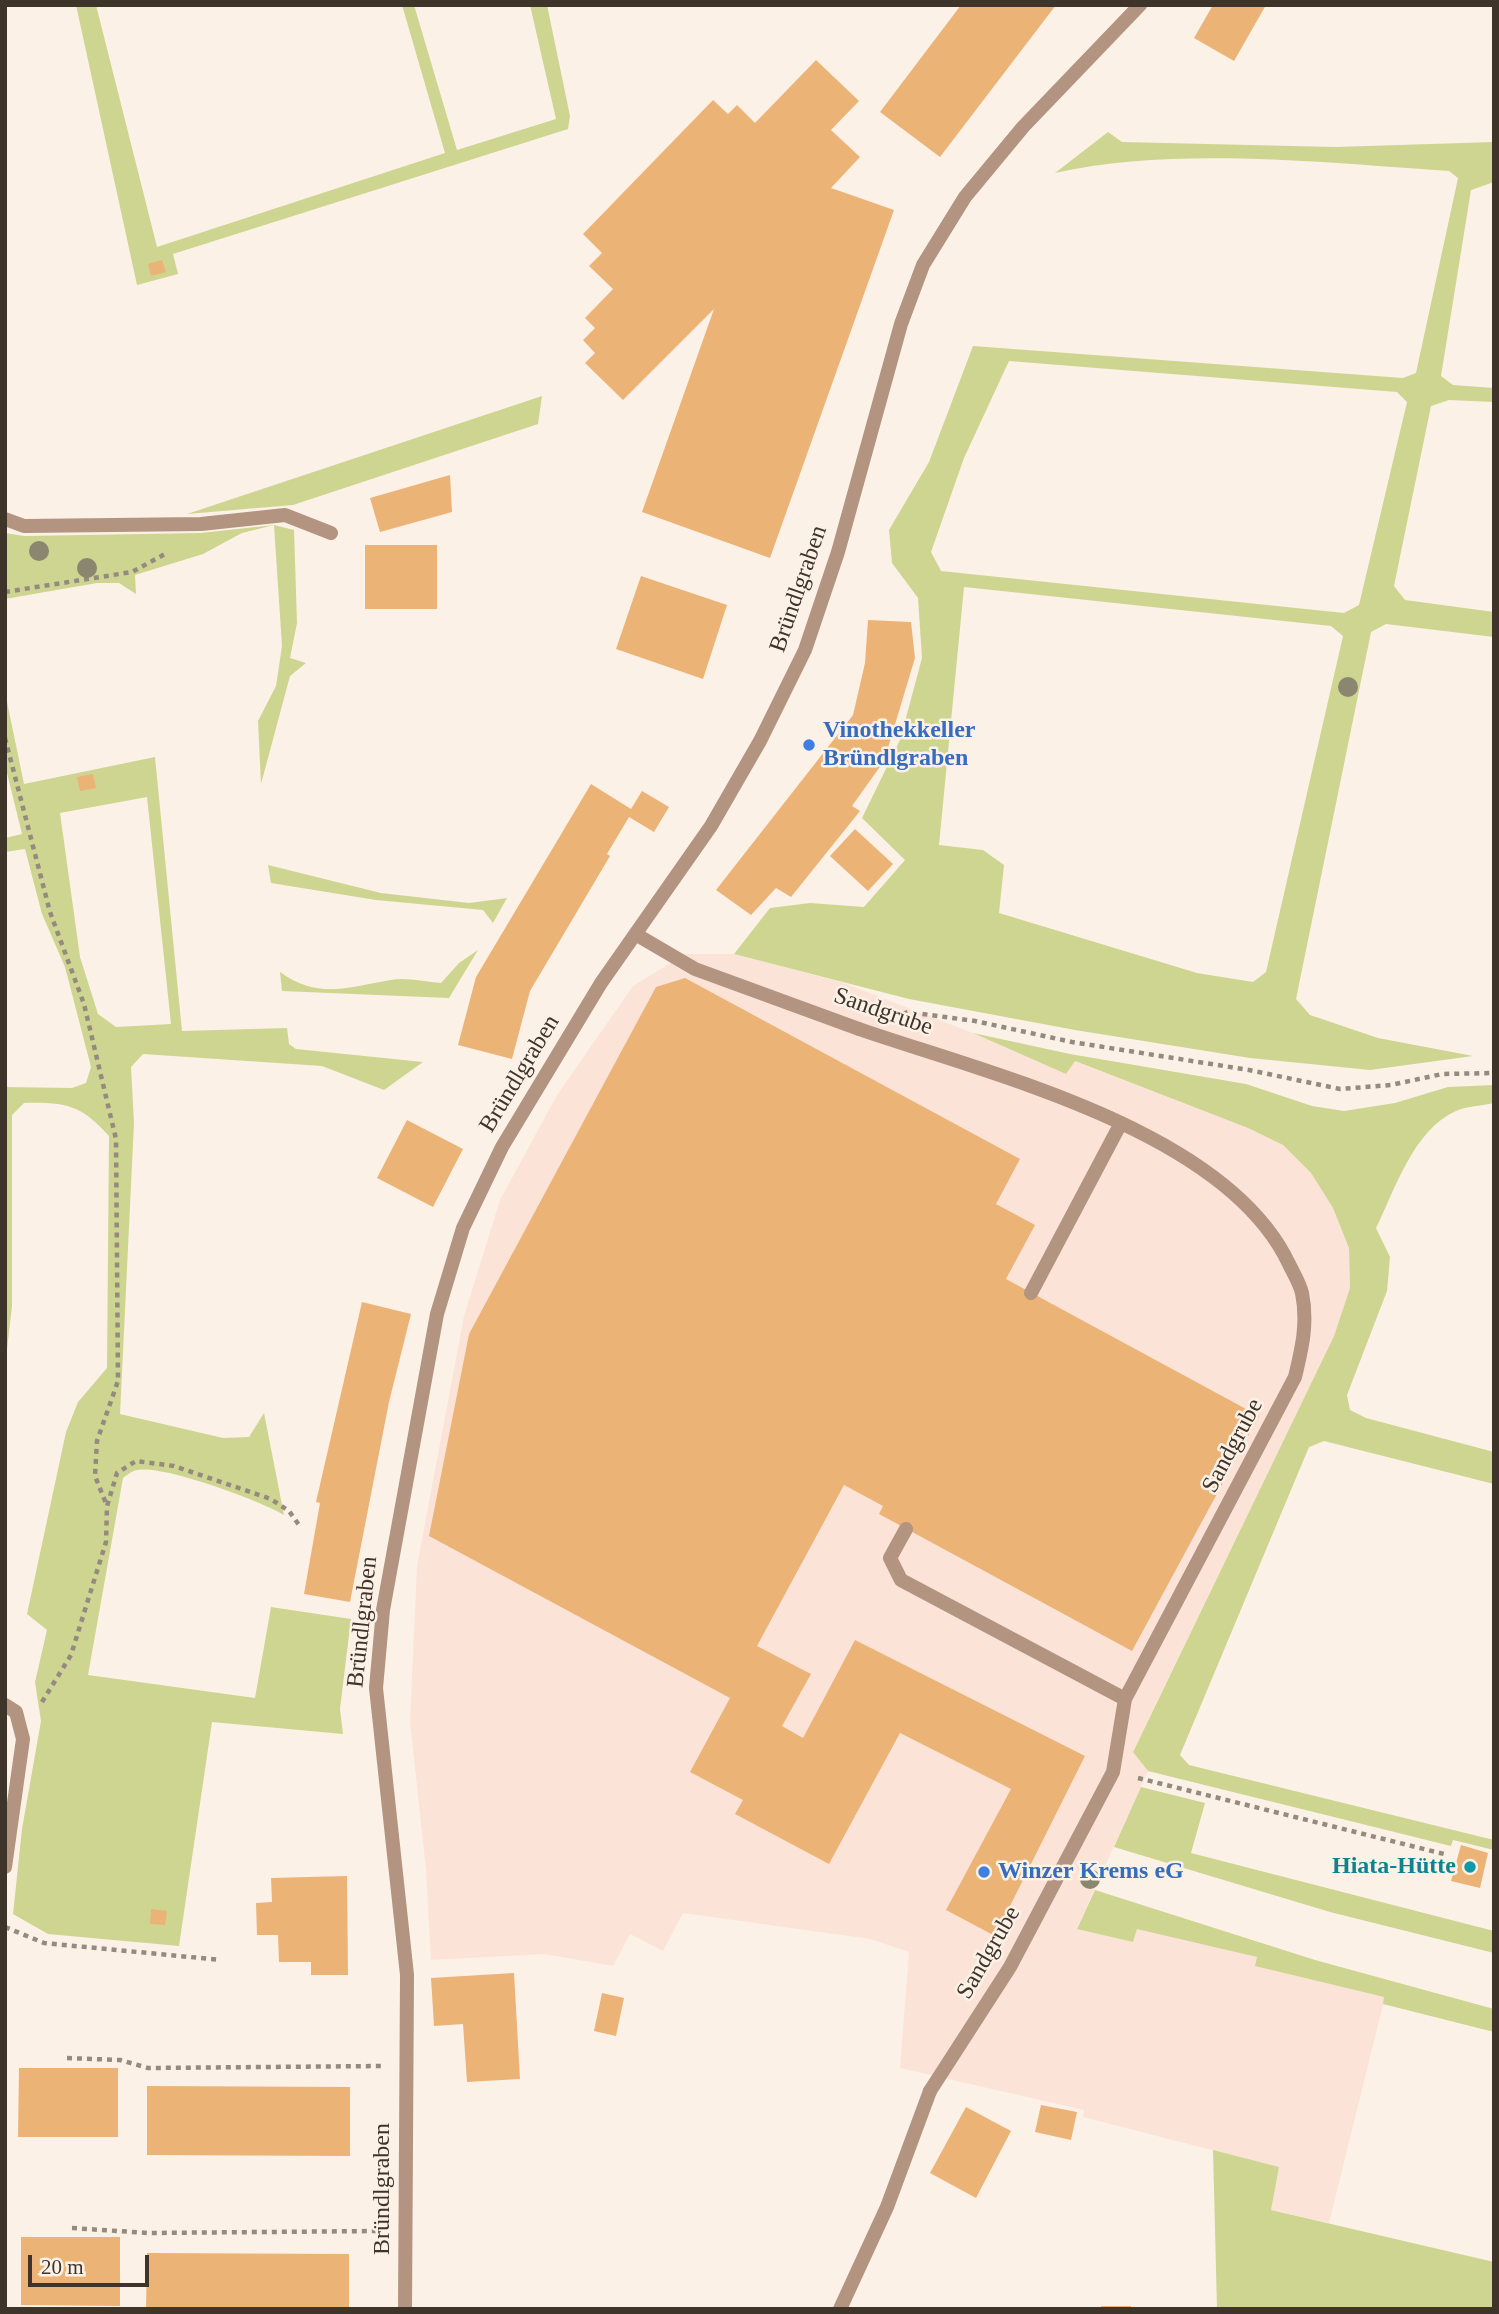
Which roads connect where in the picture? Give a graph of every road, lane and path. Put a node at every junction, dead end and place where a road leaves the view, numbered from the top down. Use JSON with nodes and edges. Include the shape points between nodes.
{"nodes":[{"id":1,"x":1140,"y":5,"type":"edge"},
{"id":2,"x":5,"y":519,"type":"edge"},
{"id":3,"x":201,"y":524,"type":"junction"},
{"id":4,"x":331,"y":533,"type":"dead end"},
{"id":5,"x":5,"y":593,"type":"edge"},
{"id":6,"x":5,"y":738,"type":"edge"},
{"id":7,"x":637,"y":935,"type":"junction"},
{"id":8,"x":859,"y":1029,"type":"junction"},
{"id":9,"x":1494,"y":1073,"type":"edge"},
{"id":10,"x":1121,"y":1123,"type":"junction"},
{"id":11,"x":1031,"y":1293,"type":"dead end"},
{"id":12,"x":107,"y":1506,"type":"junction"},
{"id":13,"x":299,"y":1525,"type":"dead end"},
{"id":14,"x":906,"y":1529,"type":"dead end"},
{"id":15,"x":1125,"y":1699,"type":"junction"},
{"id":16,"x":10,"y":1709,"type":"edge"},
{"id":17,"x":1114,"y":1772,"type":"junction"},
{"id":18,"x":1448,"y":1855,"type":"dead end"},
{"id":19,"x":5,"y":1867,"type":"edge"},
{"id":20,"x":5,"y":1927,"type":"edge"},
{"id":21,"x":221,"y":1960,"type":"dead end"},
{"id":22,"x":67,"y":2058,"type":"dead end"},
{"id":23,"x":407,"y":2066,"type":"junction"},
{"id":24,"x":72,"y":2228,"type":"dead end"},
{"id":25,"x":405,"y":2231,"type":"junction"},
{"id":26,"x":405,"y":2309,"type":"edge"},
{"id":27,"x":840,"y":2309,"type":"edge"}],
"edges":[{"from":1,"to":7,"type":"street","name":"Bründlgraben","via":[[1015,137],[965,197],[923,265],[901,324],[838,552],[805,650],[711,826]]},
{"from":2,"to":3,"type":"street","via":[[24,526]]},
{"from":3,"to":4,"type":"street","via":[[285,515]]},
{"from":3,"to":5,"type":"path","via":[[173,550],[132,572]]},
{"from":6,"to":12,"type":"path","via":[[50,912],[84,1004],[116,1139],[118,1381],[97,1441],[95,1476]]},
{"from":7,"to":8,"type":"street","name":"Sandgrube","via":[[695,969]]},
{"from":7,"to":23,"type":"street","name":"Bründlgraben","via":[[601,983],[502,1147],[463,1227],[437,1314],[383,1610],[376,1688],[407,1975]]},
{"from":8,"to":9,"type":"path","via":[[908,1012],[1340,1089],[1442,1074]]},
{"from":8,"to":10,"type":"street","name":"Sandgrube","via":[[983,1068]]},
{"from":10,"to":11,"type":"street"},
{"from":10,"to":15,"type":"street","name":"Sandgrube","via":[[1202,1169],[1243,1201],[1280,1244],[1302,1291],[1306,1331],[1295,1377]]},
{"from":12,"to":13,"type":"path","via":[[117,1472],[136,1461],[174,1466],[271,1499]]},
{"from":12,"to":16,"type":"path","via":[[106,1542],[71,1655],[42,1702]]},
{"from":14,"to":15,"type":"street","via":[[890,1558],[901,1580]]},
{"from":15,"to":17,"type":"street","name":"Sandgrube"},
{"from":16,"to":19,"type":"street","via":[[23,1740]]},
{"from":17,"to":18,"type":"path"},
{"from":17,"to":27,"type":"street","name":"Sandgrube","via":[[1010,1967],[930,2091],[887,2207]]},
{"from":20,"to":21,"type":"path","via":[[44,1943]]},
{"from":22,"to":23,"type":"path","via":[[120,2060],[148,2068]]},
{"from":23,"to":25,"type":"street","name":"Bründlgraben"},
{"from":24,"to":25,"type":"path","via":[[148,2233]]},
{"from":25,"to":26,"type":"street","name":"Bründlgraben"}]}
